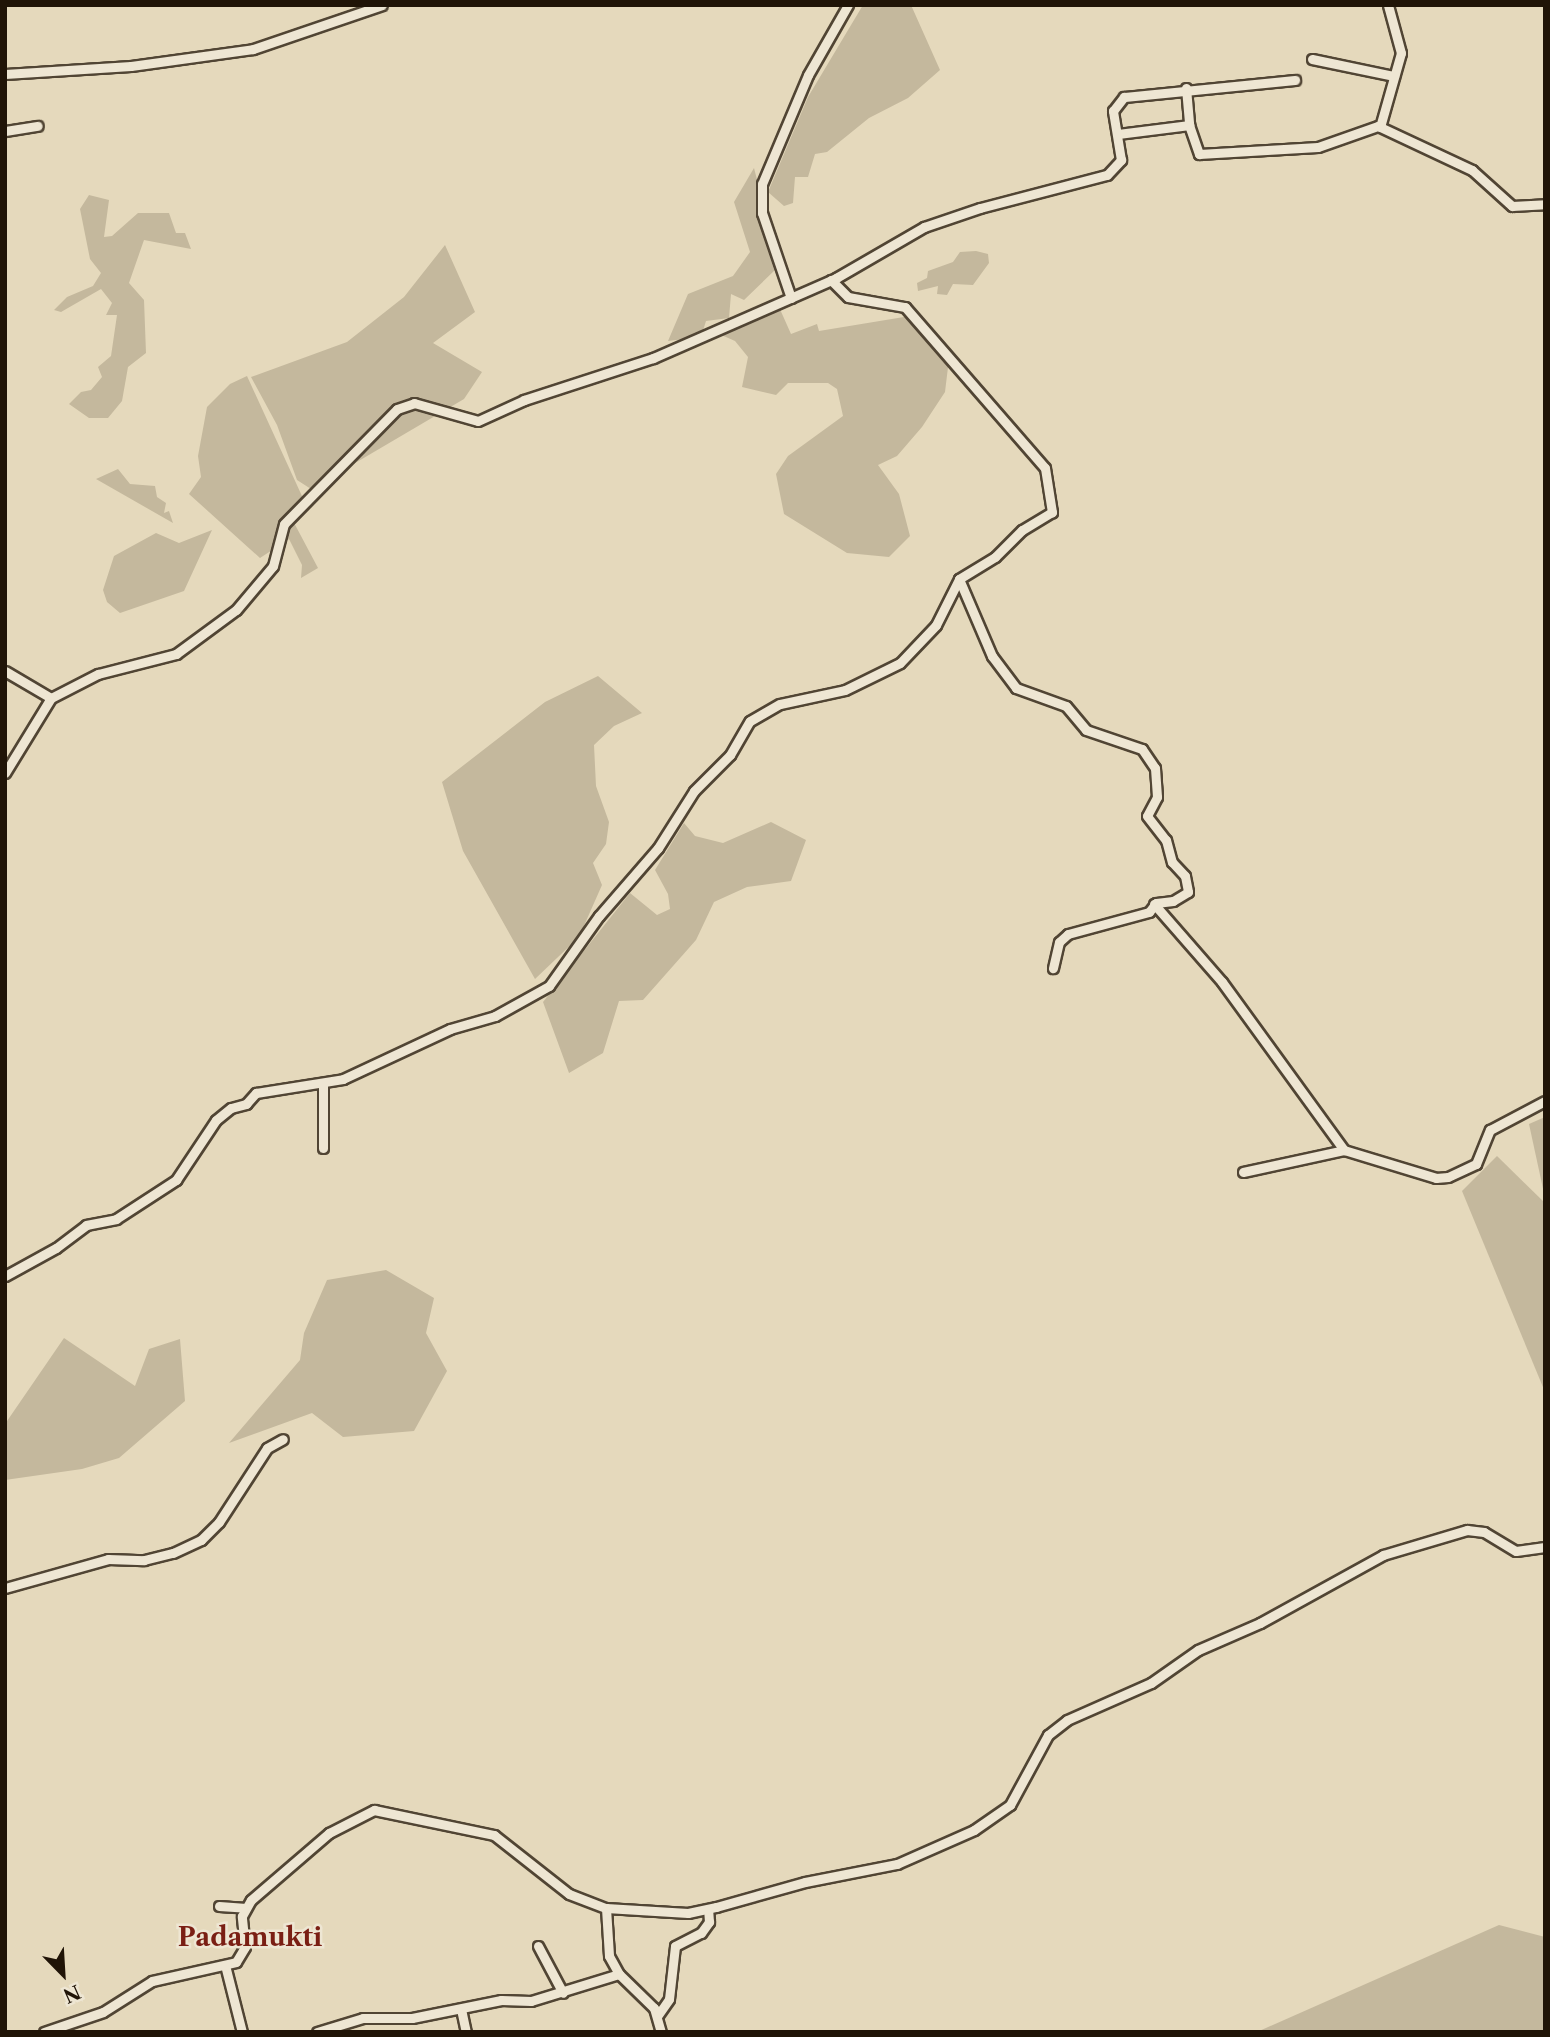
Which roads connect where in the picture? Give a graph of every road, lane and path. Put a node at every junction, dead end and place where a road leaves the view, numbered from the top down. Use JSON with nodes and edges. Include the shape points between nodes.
{"nodes":[{"id":1,"x":383,"y":5,"type":"edge"},
{"id":2,"x":848,"y":5,"type":"edge"},
{"id":3,"x":1388,"y":5,"type":"edge"},
{"id":4,"x":1312,"y":59,"type":"dead end"},
{"id":5,"x":5,"y":74,"type":"edge"},
{"id":6,"x":1394,"y":76,"type":"junction"},
{"id":7,"x":1295,"y":80,"type":"dead end"},
{"id":8,"x":1186,"y":88,"type":"junction"},
{"id":9,"x":1189,"y":124,"type":"junction"},
{"id":10,"x":38,"y":126,"type":"dead end"},
{"id":11,"x":1380,"y":127,"type":"junction"},
{"id":12,"x":5,"y":131,"type":"edge"},
{"id":13,"x":1118,"y":134,"type":"junction"},
{"id":14,"x":1545,"y":204,"type":"edge"},
{"id":15,"x":831,"y":280,"type":"junction"},
{"id":16,"x":791,"y":298,"type":"junction"},
{"id":17,"x":959,"y":579,"type":"junction"},
{"id":18,"x":5,"y":671,"type":"edge"},
{"id":19,"x":51,"y":698,"type":"junction"},
{"id":20,"x":5,"y":773,"type":"edge"},
{"id":21,"x":1154,"y":904,"type":"junction"},
{"id":22,"x":1052,"y":968,"type":"dead end"},
{"id":23,"x":323,"y":1084,"type":"junction"},
{"id":24,"x":1545,"y":1101,"type":"edge"},
{"id":25,"x":323,"y":1148,"type":"dead end"},
{"id":26,"x":1344,"y":1150,"type":"junction"},
{"id":27,"x":1243,"y":1172,"type":"dead end"},
{"id":28,"x":5,"y":1276,"type":"edge"},
{"id":29,"x":283,"y":1439,"type":"dead end"},
{"id":30,"x":1545,"y":1547,"type":"edge"},
{"id":31,"x":5,"y":1588,"type":"edge"},
{"id":32,"x":219,"y":1906,"type":"dead end"},
{"id":33,"x":246,"y":1908,"type":"junction"},
{"id":34,"x":607,"y":1908,"type":"junction"},
{"id":35,"x":708,"y":1909,"type":"junction"},
{"id":36,"x":538,"y":1946,"type":"dead end"},
{"id":37,"x":225,"y":1965,"type":"junction"},
{"id":38,"x":619,"y":1974,"type":"junction"},
{"id":39,"x":563,"y":1993,"type":"junction"},
{"id":40,"x":461,"y":2009,"type":"junction"},
{"id":41,"x":658,"y":2015,"type":"junction"},
{"id":42,"x":44,"y":2032,"type":"edge"},
{"id":43,"x":242,"y":2032,"type":"edge"},
{"id":44,"x":317,"y":2032,"type":"edge"},
{"id":45,"x":466,"y":2032,"type":"edge"},
{"id":46,"x":661,"y":2032,"type":"edge"}],
"edges":[{"from":1,"to":5,"type":"street","via":[[253,49],[131,66]]},
{"from":2,"to":16,"type":"street","via":[[808,75],[762,184],[762,213]]},
{"from":3,"to":6,"type":"street","via":[[1401,40]]},
{"from":4,"to":6,"type":"street"},
{"from":6,"to":11,"type":"street"},
{"from":7,"to":8,"type":"street"},
{"from":8,"to":9,"type":"street"},
{"from":8,"to":13,"type":"street","via":[[1118,100],[1113,111]]},
{"from":9,"to":11,"type":"street","via":[[1199,154],[1318,147]]},
{"from":9,"to":13,"type":"street"},
{"from":10,"to":12,"type":"street"},
{"from":11,"to":14,"type":"street","via":[[1472,170],[1512,206]]},
{"from":13,"to":15,"type":"street","via":[[1121,160],[1107,175],[980,208],[924,228]]},
{"from":15,"to":16,"type":"street"},
{"from":15,"to":17,"type":"street","via":[[848,297],[905,307],[1048,472],[1052,512]]},
{"from":16,"to":19,"type":"street","via":[[653,358],[524,400],[478,421],[414,404],[397,409],[284,524],[273,566],[236,610],[176,654],[121,672],[98,674]]},
{"from":17,"to":21,"type":"street","via":[[992,656],[1016,688],[1066,706],[1086,730],[1142,749],[1151,760],[1158,791],[1147,816],[1166,840],[1189,890],[1173,901]]},
{"from":17,"to":23,"type":"street","via":[[936,625],[900,663],[845,690],[780,704],[750,722],[730,755],[694,791],[659,848],[599,916],[549,986],[486,1019],[450,1029]]},
{"from":18,"to":19,"type":"street"},
{"from":19,"to":20,"type":"street"},
{"from":21,"to":22,"type":"street","via":[[1149,912],[1068,934],[1059,942]]},
{"from":21,"to":26,"type":"street","via":[[1222,982]]},
{"from":23,"to":25,"type":"street"},
{"from":23,"to":28,"type":"street","via":[[264,1090],[244,1105],[231,1108],[214,1123],[176,1180],[113,1221],[86,1224],[56,1248]]},
{"from":24,"to":26,"type":"street","via":[[1490,1130],[1476,1164],[1455,1175],[1436,1178]]},
{"from":26,"to":27,"type":"street"},
{"from":29,"to":31,"type":"street","via":[[267,1448],[219,1522],[201,1540],[173,1553],[144,1560],[108,1559]]},
{"from":30,"to":35,"type":"street","via":[[1516,1552],[1484,1532],[1467,1530],[1383,1555],[1260,1623],[1198,1650],[1151,1684],[1061,1724],[1048,1735],[1015,1799],[974,1830],[897,1864],[805,1881]]},
{"from":32,"to":33,"type":"street"},
{"from":33,"to":34,"type":"street","via":[[329,1833],[374,1810],[494,1835],[569,1894]]},
{"from":33,"to":37,"type":"street","via":[[243,1954]]},
{"from":34,"to":35,"type":"street","via":[[688,1913]]},
{"from":34,"to":38,"type":"street","via":[[609,1956]]},
{"from":35,"to":41,"type":"street","via":[[709,1922],[701,1933],[675,1946],[669,1999]]},
{"from":36,"to":39,"type":"street"},
{"from":37,"to":42,"type":"street","via":[[152,1982],[103,2012]]},
{"from":37,"to":43,"type":"street"},
{"from":38,"to":39,"type":"street"},
{"from":38,"to":41,"type":"street"},
{"from":39,"to":40,"type":"street"},
{"from":40,"to":44,"type":"street","via":[[412,2018],[363,2018]]},
{"from":40,"to":45,"type":"street"},
{"from":41,"to":46,"type":"street"}]}
